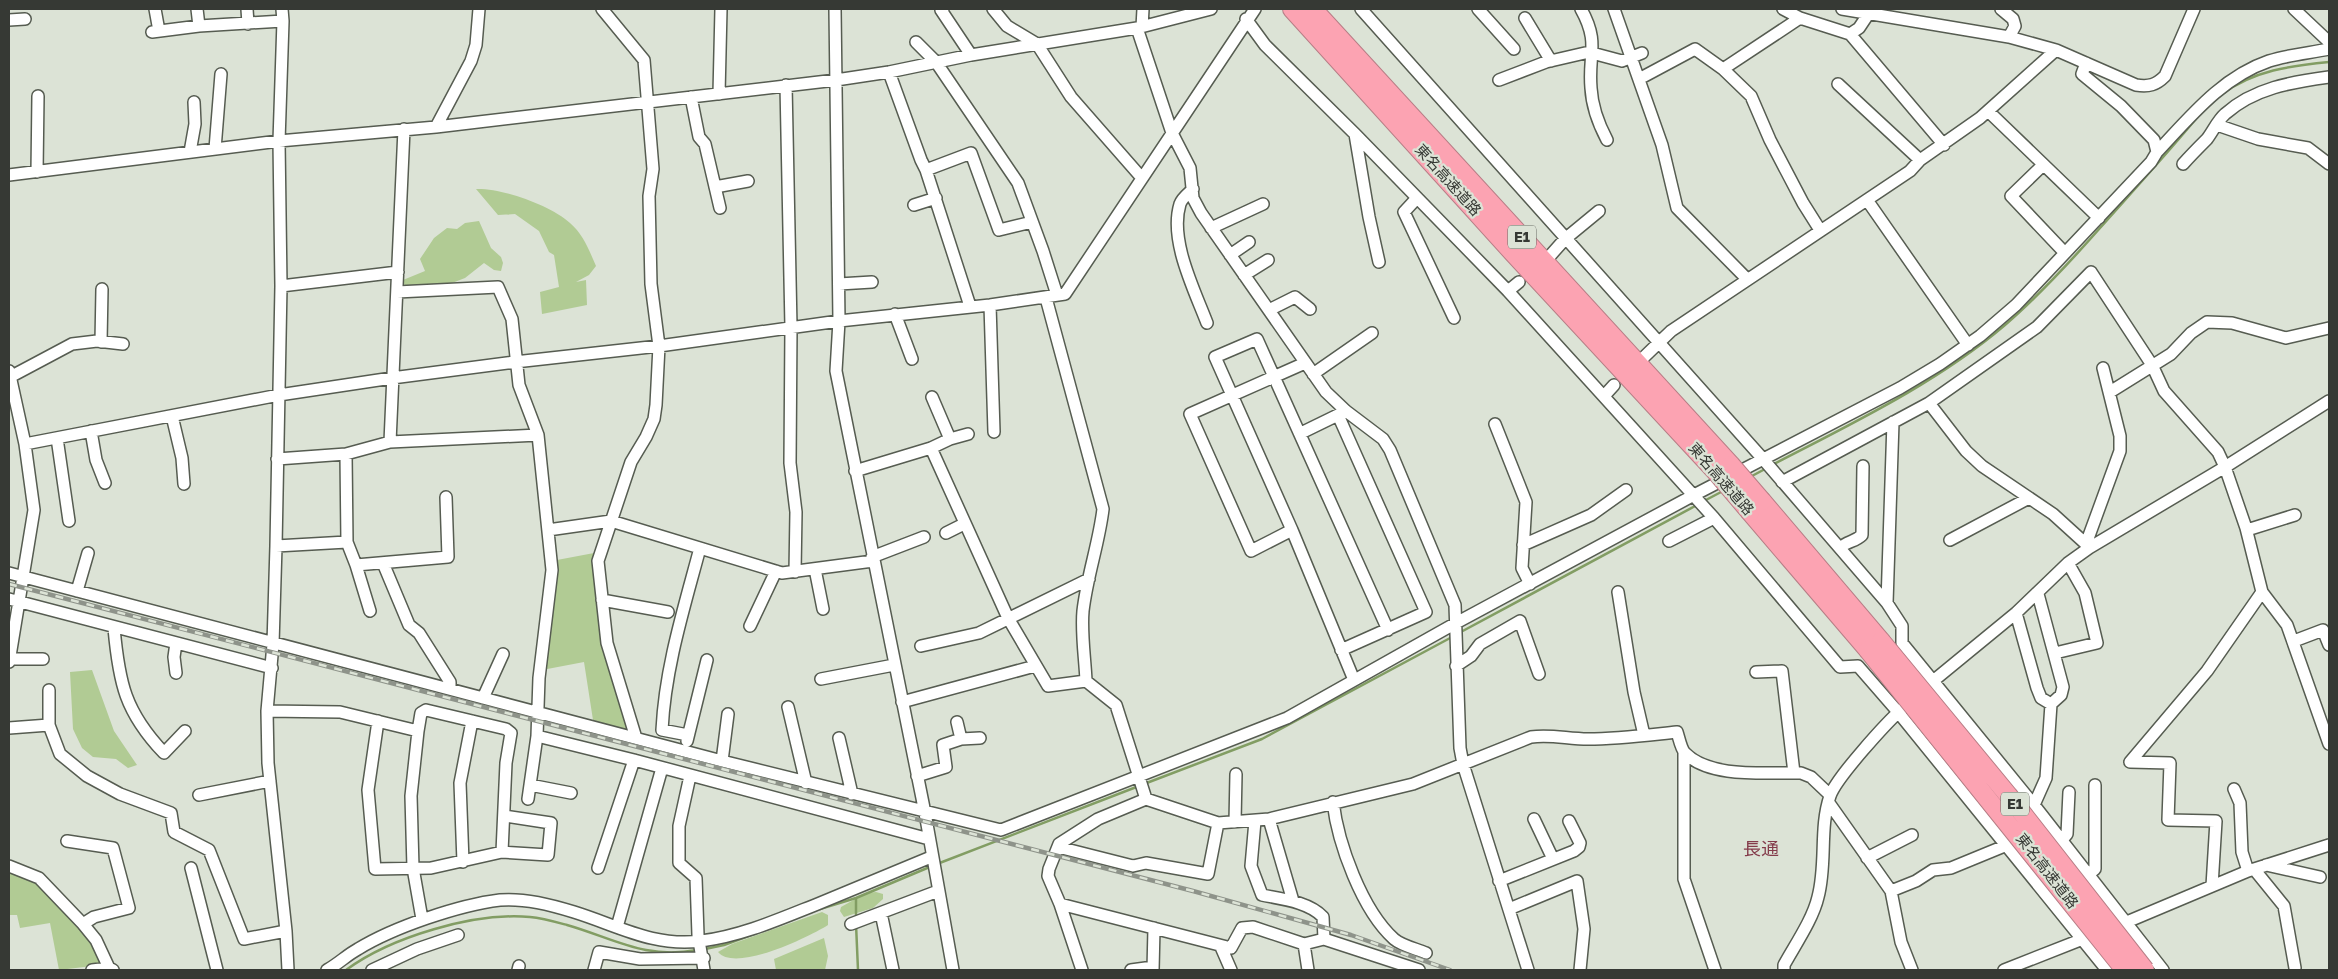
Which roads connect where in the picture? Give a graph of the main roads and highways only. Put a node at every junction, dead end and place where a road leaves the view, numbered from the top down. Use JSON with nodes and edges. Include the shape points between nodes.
{"nodes":[{"id":1,"x":1305,"y":11,"type":"edge"},
{"id":2,"x":1875,"y":646,"type":"junction"},
{"id":3,"x":2125,"y":970,"type":"edge"},
{"id":4,"x":2145,"y":970,"type":"edge"}],
"edges":[{"from":1,"to":2,"type":"highway","name":"東名高速道路","number":"E1","bridge":true,"via":[[1724,469]]},
{"from":2,"to":3,"type":"highway","name":"東名高速道路","number":"E1","bridge":true},
{"from":2,"to":4,"type":"highway","name":"東名高速道路","number":"E1","bridge":true,"via":[[2008,795]]}]}
